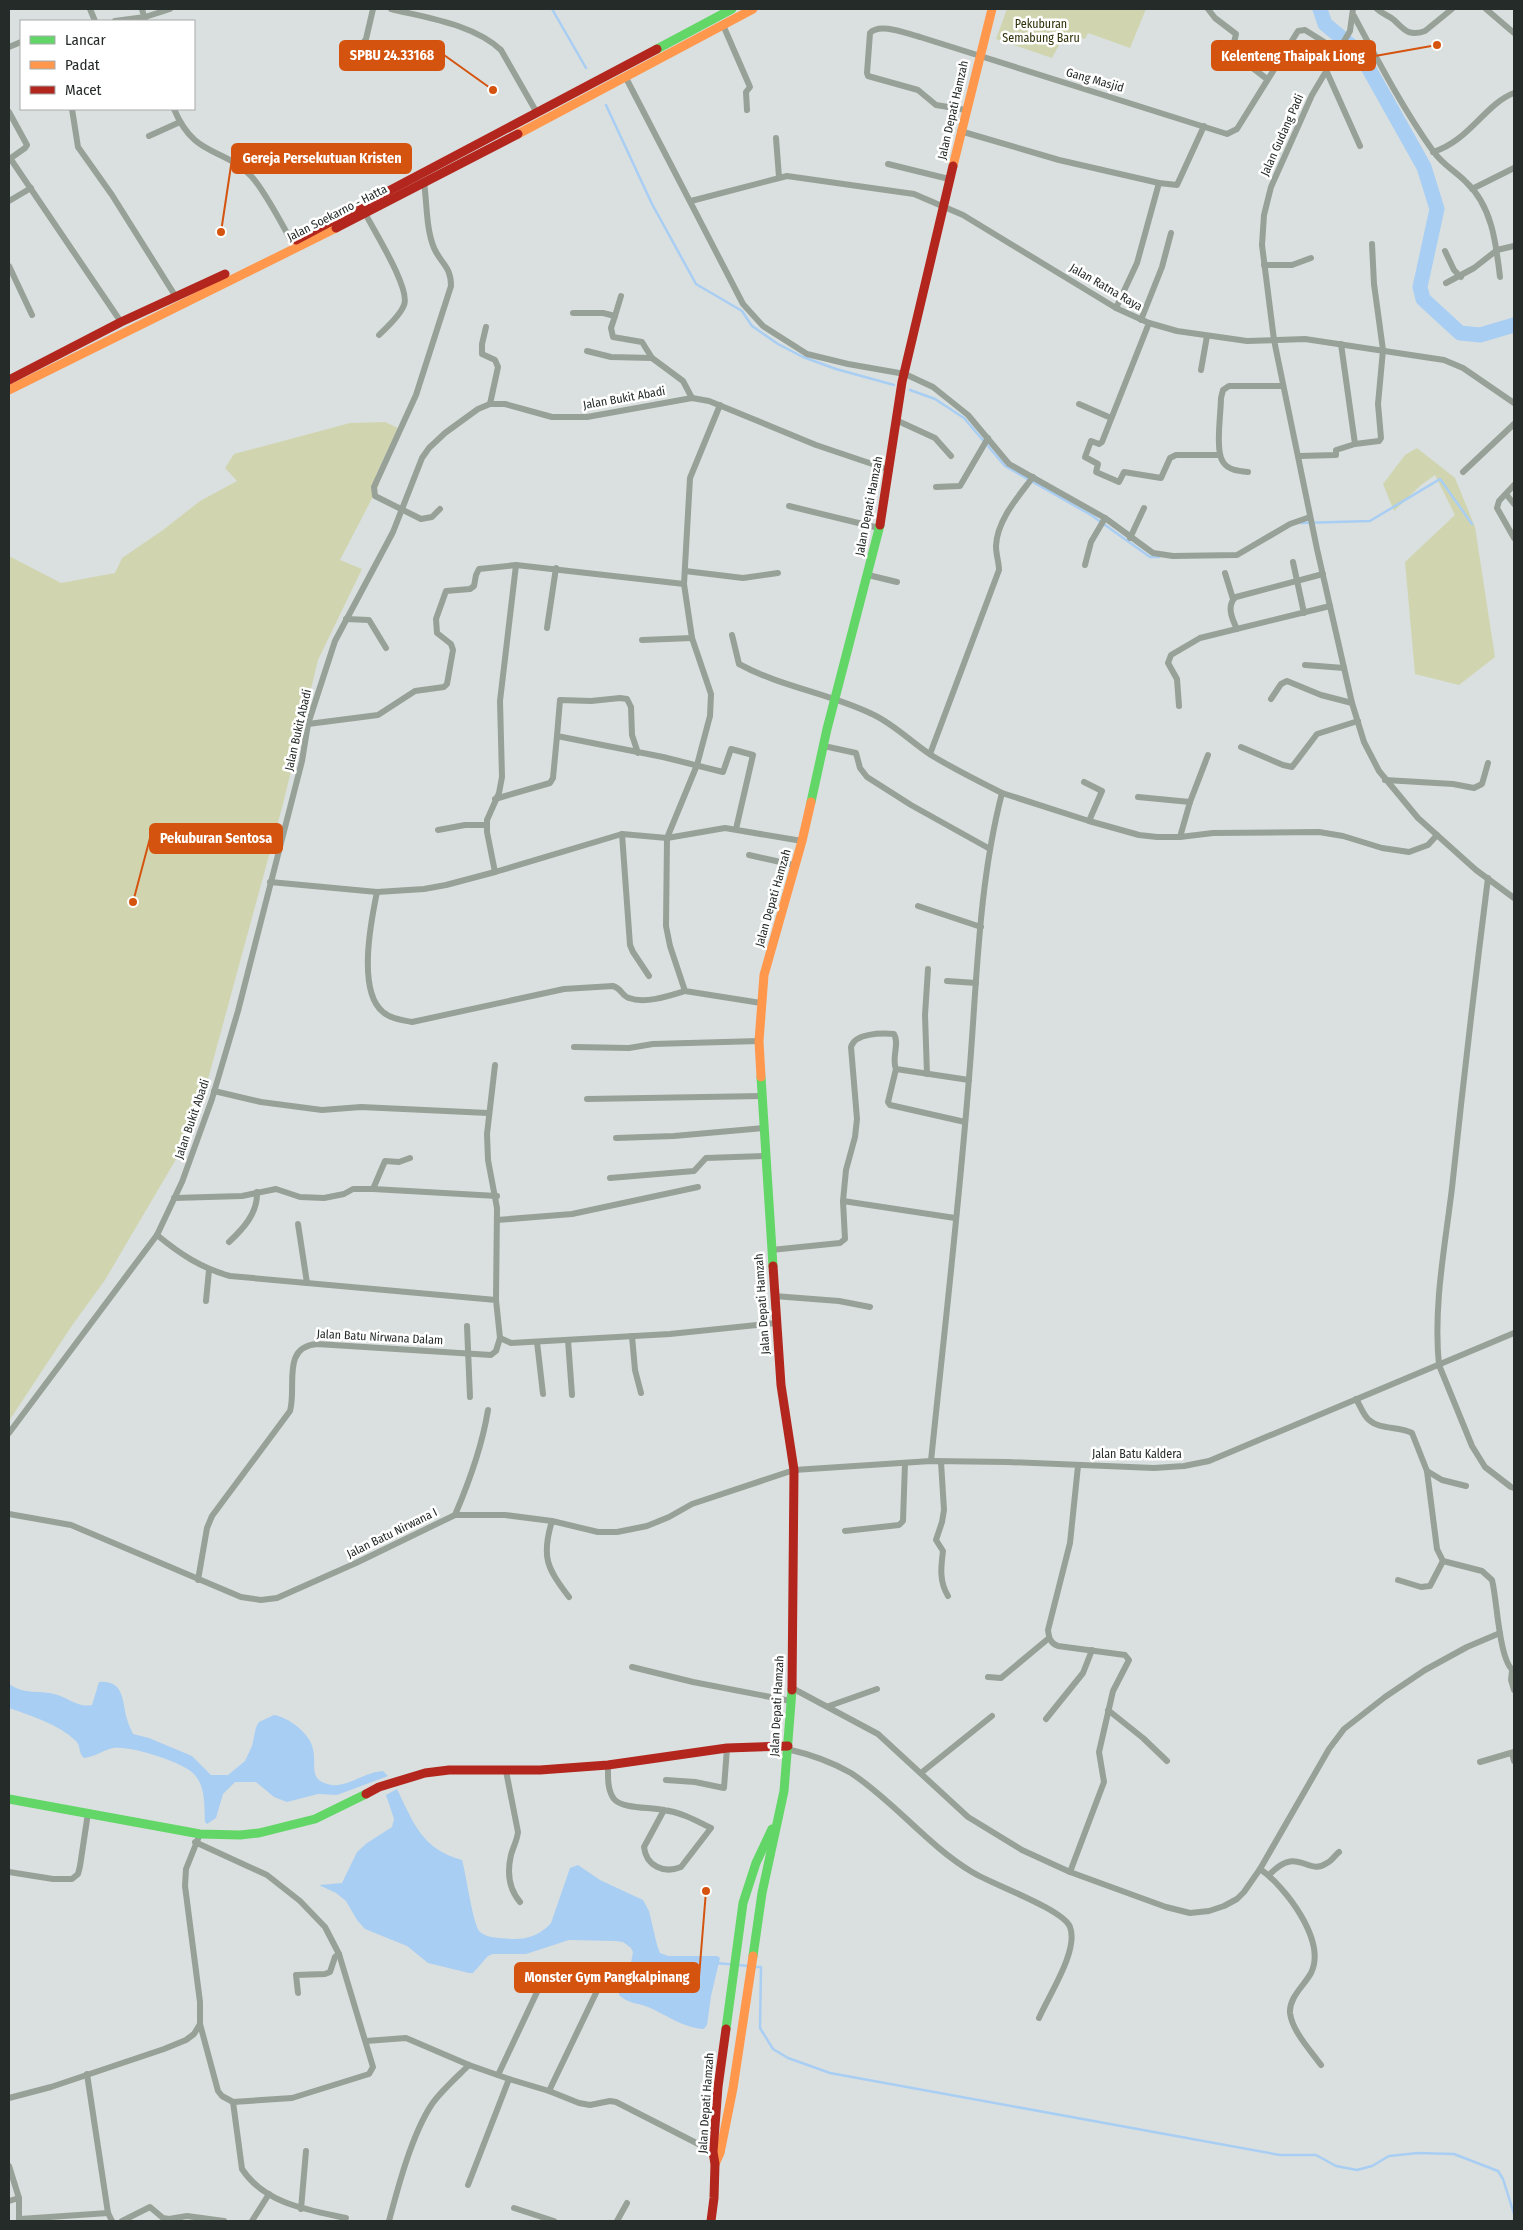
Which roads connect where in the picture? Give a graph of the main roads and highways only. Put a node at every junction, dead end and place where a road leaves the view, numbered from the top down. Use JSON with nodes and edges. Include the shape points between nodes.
{"nodes":[{"id":1,"x":732,"y":9,"type":"edge"},
{"id":2,"x":753,"y":9,"type":"edge"},
{"id":3,"x":992,"y":9,"type":"edge"},
{"id":4,"x":620,"y":70,"type":"junction"},
{"id":5,"x":626,"y":78,"type":"junction"},
{"id":6,"x":202,"y":289,"type":"junction"},
{"id":7,"x":9,"y":380,"type":"edge"},
{"id":8,"x":9,"y":390,"type":"edge"},
{"id":9,"x":788,"y":1748,"type":"junction"},
{"id":10,"x":9,"y":1799,"type":"edge"},
{"id":11,"x":779,"y":1813,"type":"junction"},
{"id":12,"x":717,"y":2153,"type":"junction"},
{"id":13,"x":711,"y":2221,"type":"edge"}],
"edges":[{"from":1,"to":4,"type":"main road","name":"Jalan Soekarno - Hatta"},
{"from":2,"to":5,"type":"main road","name":"Jalan Soekarno - Hatta"},
{"from":3,"to":9,"type":"main road","name":"Jalan Depati Hamzah","via":[[902,382],[879,528],[802,841],[764,975],[760,1003],[759,1041],[774,1296],[781,1385],[794,1470],[792,1688]]},
{"from":4,"to":5,"type":"main road"},
{"from":4,"to":6,"type":"main road","name":"Jalan Soekarno - Hatta"},
{"from":5,"to":6,"type":"main road","name":"Jalan Soekarno - Hatta","via":[[365,213]]},
{"from":6,"to":7,"type":"main road","name":"Jalan Soekarno - Hatta","via":[[121,322]]},
{"from":6,"to":8,"type":"main road","name":"Jalan Soekarno - Hatta"},
{"from":9,"to":10,"type":"main road","via":[[726,1748],[608,1765],[506,1771],[449,1770],[401,1779],[315,1819],[259,1833],[200,1834]]},
{"from":9,"to":11,"type":"main road","name":"Jalan Depati Hamzah"},
{"from":11,"to":12,"type":"main road","name":"Jalan Depati Hamzah","via":[[763,1886],[750,1979]]},
{"from":11,"to":12,"type":"main road","name":"Jalan Depati Hamzah","via":[[747,1888],[718,2087]]},
{"from":12,"to":13,"type":"main road","name":"Jalan Depati Hamzah"}]}
